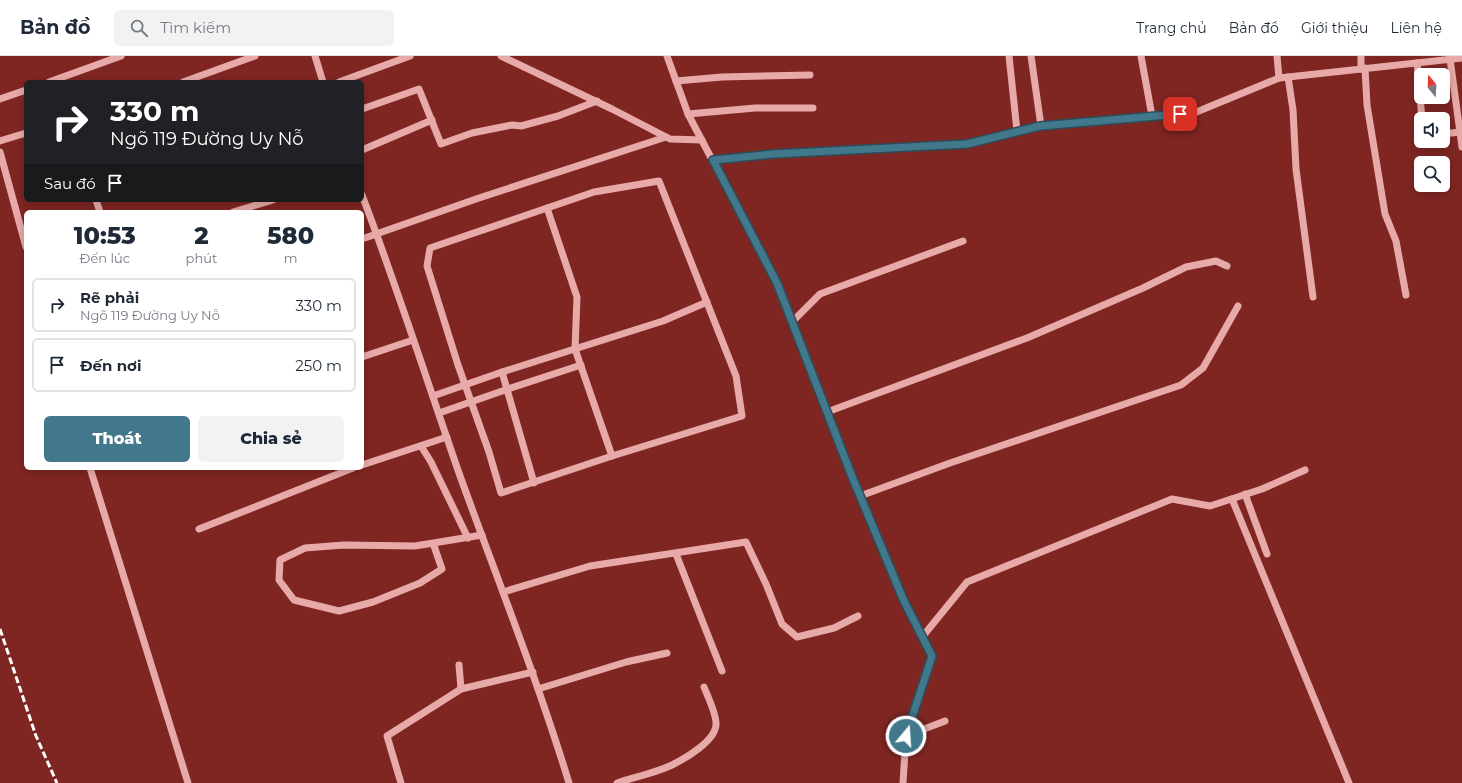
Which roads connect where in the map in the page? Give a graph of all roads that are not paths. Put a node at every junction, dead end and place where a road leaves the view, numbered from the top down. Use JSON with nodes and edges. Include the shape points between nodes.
{"nodes":[{"id":1,"x":121,"y":56,"type":"edge"},
{"id":2,"x":255,"y":56,"type":"edge"},
{"id":3,"x":315,"y":56,"type":"edge"},
{"id":4,"x":410,"y":56,"type":"edge"},
{"id":5,"x":501,"y":56,"type":"edge"},
{"id":6,"x":667,"y":56,"type":"edge"},
{"id":7,"x":1009,"y":56,"type":"edge"},
{"id":8,"x":1031,"y":56,"type":"edge"},
{"id":9,"x":1141,"y":56,"type":"edge"},
{"id":10,"x":1278,"y":56,"type":"edge"},
{"id":11,"x":1361,"y":56,"type":"edge"},
{"id":12,"x":1452,"y":58,"type":"edge"},
{"id":13,"x":1462,"y":58,"type":"edge"},
{"id":14,"x":1417,"y":63,"type":"junction"},
{"id":15,"x":1363,"y":69,"type":"junction"},
{"id":16,"x":810,"y":75,"type":"dead end"},
{"id":17,"x":1288,"y":77,"type":"junction"},
{"id":18,"x":1279,"y":78,"type":"junction"},
{"id":19,"x":55,"y":80,"type":"edge"},
{"id":20,"x":189,"y":80,"type":"edge"},
{"id":21,"x":322,"y":80,"type":"edge"},
{"id":22,"x":344,"y":80,"type":"edge"},
{"id":23,"x":676,"y":81,"type":"junction"},
{"id":24,"x":24,"y":91,"type":"edge"},
{"id":25,"x":0,"y":99,"type":"edge"},
{"id":26,"x":597,"y":101,"type":"junction"},
{"id":27,"x":364,"y":108,"type":"edge"},
{"id":28,"x":813,"y":108,"type":"dead end"},
{"id":29,"x":1421,"y":112,"type":"edge"},
{"id":30,"x":688,"y":114,"type":"junction"},
{"id":31,"x":1152,"y":116,"type":"junction"},
{"id":32,"x":432,"y":120,"type":"junction"},
{"id":33,"x":1040,"y":126,"type":"junction"},
{"id":34,"x":1018,"y":132,"type":"junction"},
{"id":35,"x":1460,"y":132,"type":"junction"},
{"id":36,"x":1450,"y":133,"type":"edge"},
{"id":37,"x":24,"y":134,"type":"edge"},
{"id":38,"x":666,"y":137,"type":"junction"},
{"id":39,"x":702,"y":140,"type":"junction"},
{"id":40,"x":0,"y":141,"type":"edge"},
{"id":41,"x":1462,"y":147,"type":"edge"},
{"id":42,"x":364,"y":149,"type":"edge"},
{"id":43,"x":0,"y":152,"type":"edge"},
{"id":44,"x":713,"y":160,"type":"junction"},
{"id":45,"x":364,"y":200,"type":"edge"},
{"id":46,"x":266,"y":202,"type":"edge"},
{"id":47,"x":547,"y":208,"type":"junction"},
{"id":48,"x":240,"y":210,"type":"edge"},
{"id":49,"x":377,"y":234,"type":"junction"},
{"id":50,"x":364,"y":238,"type":"edge"},
{"id":51,"x":24,"y":240,"type":"edge"},
{"id":52,"x":963,"y":241,"type":"dead end"},
{"id":53,"x":1227,"y":266,"type":"dead end"},
{"id":54,"x":1406,"y":295,"type":"dead end"},
{"id":55,"x":1313,"y":297,"type":"dead end"},
{"id":56,"x":707,"y":302,"type":"junction"},
{"id":57,"x":1238,"y":306,"type":"dead end"},
{"id":58,"x":792,"y":322,"type":"junction"},
{"id":59,"x":413,"y":340,"type":"junction"},
{"id":60,"x":575,"y":349,"type":"junction"},
{"id":61,"x":364,"y":357,"type":"edge"},
{"id":62,"x":581,"y":365,"type":"junction"},
{"id":63,"x":502,"y":372,"type":"junction"},
{"id":64,"x":465,"y":385,"type":"junction"},
{"id":65,"x":508,"y":389,"type":"junction"},
{"id":66,"x":433,"y":396,"type":"junction"},
{"id":67,"x":471,"y":403,"type":"junction"},
{"id":68,"x":827,"y":412,"type":"junction"},
{"id":69,"x":439,"y":413,"type":"junction"},
{"id":70,"x":447,"y":437,"type":"junction"},
{"id":71,"x":421,"y":446,"type":"junction"},
{"id":72,"x":612,"y":456,"type":"junction"},
{"id":73,"x":364,"y":464,"type":"edge"},
{"id":74,"x":91,"y":470,"type":"edge"},
{"id":75,"x":348,"y":470,"type":"edge"},
{"id":76,"x":1305,"y":470,"type":"dead end"},
{"id":77,"x":534,"y":483,"type":"junction"},
{"id":78,"x":1245,"y":494,"type":"junction"},
{"id":79,"x":860,"y":496,"type":"junction"},
{"id":80,"x":1232,"y":499,"type":"junction"},
{"id":81,"x":199,"y":529,"type":"dead end"},
{"id":82,"x":482,"y":535,"type":"junction"},
{"id":83,"x":468,"y":538,"type":"junction"},
{"id":84,"x":433,"y":543,"type":"junction"},
{"id":85,"x":676,"y":554,"type":"junction"},
{"id":86,"x":1267,"y":554,"type":"dead end"},
{"id":87,"x":503,"y":592,"type":"junction"},
{"id":88,"x":858,"y":616,"type":"dead end"},
{"id":89,"x":923,"y":636,"type":"junction"},
{"id":90,"x":666,"y":653,"type":"dead end"},
{"id":91,"x":459,"y":665,"type":"dead end"},
{"id":92,"x":722,"y":671,"type":"dead end"},
{"id":93,"x":533,"y":672,"type":"junction"},
{"id":94,"x":704,"y":687,"type":"dead end"},
{"id":95,"x":461,"y":689,"type":"junction"},
{"id":96,"x":538,"y":689,"type":"junction"},
{"id":97,"x":945,"y":721,"type":"dead end"},
{"id":98,"x":906,"y":736,"type":"junction"},
{"id":99,"x":188,"y":783,"type":"edge"},
{"id":100,"x":401,"y":783,"type":"edge"},
{"id":101,"x":569,"y":783,"type":"edge"},
{"id":102,"x":617,"y":783,"type":"edge"},
{"id":103,"x":903,"y":783,"type":"edge"},
{"id":104,"x":1349,"y":783,"type":"edge"}],
"edges":[{"from":1,"to":19,"type":"street"},
{"from":2,"to":20,"type":"street"},
{"from":3,"to":21,"type":"street"},
{"from":4,"to":22,"type":"street"},
{"from":5,"to":26,"type":"street"},
{"from":6,"to":23,"type":"street"},
{"from":7,"to":34,"type":"street"},
{"from":8,"to":33,"type":"street"},
{"from":9,"to":31,"type":"street"},
{"from":10,"to":18,"type":"street"},
{"from":11,"to":15,"type":"street"},
{"from":12,"to":13,"type":"street"},
{"from":12,"to":14,"type":"street"},
{"from":12,"to":35,"type":"street"},
{"from":14,"to":15,"type":"street"},
{"from":14,"to":29,"type":"street"},
{"from":15,"to":17,"type":"street"},
{"from":15,"to":54,"type":"street","via":[[1384,214],[1396,241]]},
{"from":16,"to":23,"type":"street"},
{"from":17,"to":18,"type":"street"},
{"from":17,"to":55,"type":"street","via":[[1293,110],[1296,169]]},
{"from":18,"to":31,"type":"street","via":[[1194,113]]},
{"from":23,"to":30,"type":"street"},
{"from":24,"to":25,"type":"street"},
{"from":26,"to":32,"type":"street","via":[[558,116],[521,126],[512,125],[472,133],[441,144]]},
{"from":26,"to":38,"type":"street"},
{"from":27,"to":32,"type":"street","via":[[419,89]]},
{"from":28,"to":30,"type":"street","via":[[755,108]]},
{"from":30,"to":39,"type":"street"},
{"from":31,"to":33,"type":"street"},
{"from":32,"to":42,"type":"street"},
{"from":33,"to":34,"type":"street"},
{"from":34,"to":44,"type":"street","via":[[967,144],[773,154]]},
{"from":35,"to":36,"type":"street"},
{"from":35,"to":41,"type":"street"},
{"from":37,"to":40,"type":"street"},
{"from":38,"to":39,"type":"street"},
{"from":38,"to":49,"type":"street"},
{"from":39,"to":44,"type":"street"},
{"from":43,"to":51,"type":"street"},
{"from":44,"to":58,"type":"street","via":[[777,283]]},
{"from":45,"to":49,"type":"street"},
{"from":46,"to":48,"type":"street"},
{"from":47,"to":56,"type":"street","via":[[594,192],[659,181]]},
{"from":47,"to":60,"type":"street","via":[[577,297]]},
{"from":47,"to":64,"type":"street","via":[[430,248],[427,266]]},
{"from":49,"to":50,"type":"street"},
{"from":49,"to":59,"type":"street"},
{"from":52,"to":58,"type":"street","via":[[820,294]]},
{"from":53,"to":68,"type":"street","via":[[1216,260],[1186,267],[1027,338]]},
{"from":56,"to":60,"type":"street","via":[[663,321]]},
{"from":56,"to":72,"type":"street","via":[[736,376],[742,416]]},
{"from":57,"to":79,"type":"street","via":[[1203,368],[1181,385]]},
{"from":58,"to":68,"type":"street"},
{"from":59,"to":61,"type":"street"},
{"from":59,"to":66,"type":"street"},
{"from":60,"to":62,"type":"street"},
{"from":60,"to":63,"type":"street"},
{"from":62,"to":65,"type":"street"},
{"from":62,"to":72,"type":"street"},
{"from":63,"to":64,"type":"street"},
{"from":63,"to":65,"type":"street"},
{"from":64,"to":66,"type":"street"},
{"from":64,"to":67,"type":"street"},
{"from":65,"to":67,"type":"street"},
{"from":65,"to":77,"type":"street"},
{"from":66,"to":69,"type":"street"},
{"from":67,"to":69,"type":"street"},
{"from":67,"to":77,"type":"street","via":[[501,493]]},
{"from":68,"to":79,"type":"street"},
{"from":69,"to":70,"type":"street"},
{"from":70,"to":71,"type":"street"},
{"from":70,"to":82,"type":"street"},
{"from":71,"to":73,"type":"street"},
{"from":71,"to":83,"type":"street"},
{"from":72,"to":77,"type":"street"},
{"from":74,"to":99,"type":"street"},
{"from":75,"to":81,"type":"street"},
{"from":76,"to":78,"type":"street"},
{"from":78,"to":80,"type":"street"},
{"from":78,"to":86,"type":"street"},
{"from":79,"to":89,"type":"street","via":[[904,601]]},
{"from":80,"to":89,"type":"street","via":[[1210,506],[1172,499],[967,582]]},
{"from":80,"to":104,"type":"street","via":[[1327,740]]},
{"from":82,"to":83,"type":"street"},
{"from":82,"to":87,"type":"street"},
{"from":83,"to":84,"type":"street"},
{"from":84,"to":84,"type":"street","via":[[415,546],[344,545],[305,548],[280,560],[279,580],[294,600],[339,611],[374,602],[420,584],[442,569]]},
{"from":85,"to":87,"type":"street","via":[[590,566]]},
{"from":85,"to":88,"type":"street","via":[[746,542],[782,624],[797,637],[834,628]]},
{"from":85,"to":92,"type":"street"},
{"from":87,"to":93,"type":"street"},
{"from":89,"to":98,"type":"street","via":[[932,656]]},
{"from":90,"to":96,"type":"street","via":[[626,662]]},
{"from":91,"to":95,"type":"street"},
{"from":93,"to":95,"type":"street"},
{"from":93,"to":96,"type":"street"},
{"from":94,"to":102,"type":"street","via":[[716,720],[714,733],[708,741],[671,765]]},
{"from":95,"to":100,"type":"street","via":[[387,736]]},
{"from":96,"to":101,"type":"street"},
{"from":97,"to":98,"type":"street"},
{"from":98,"to":103,"type":"street"}]}
